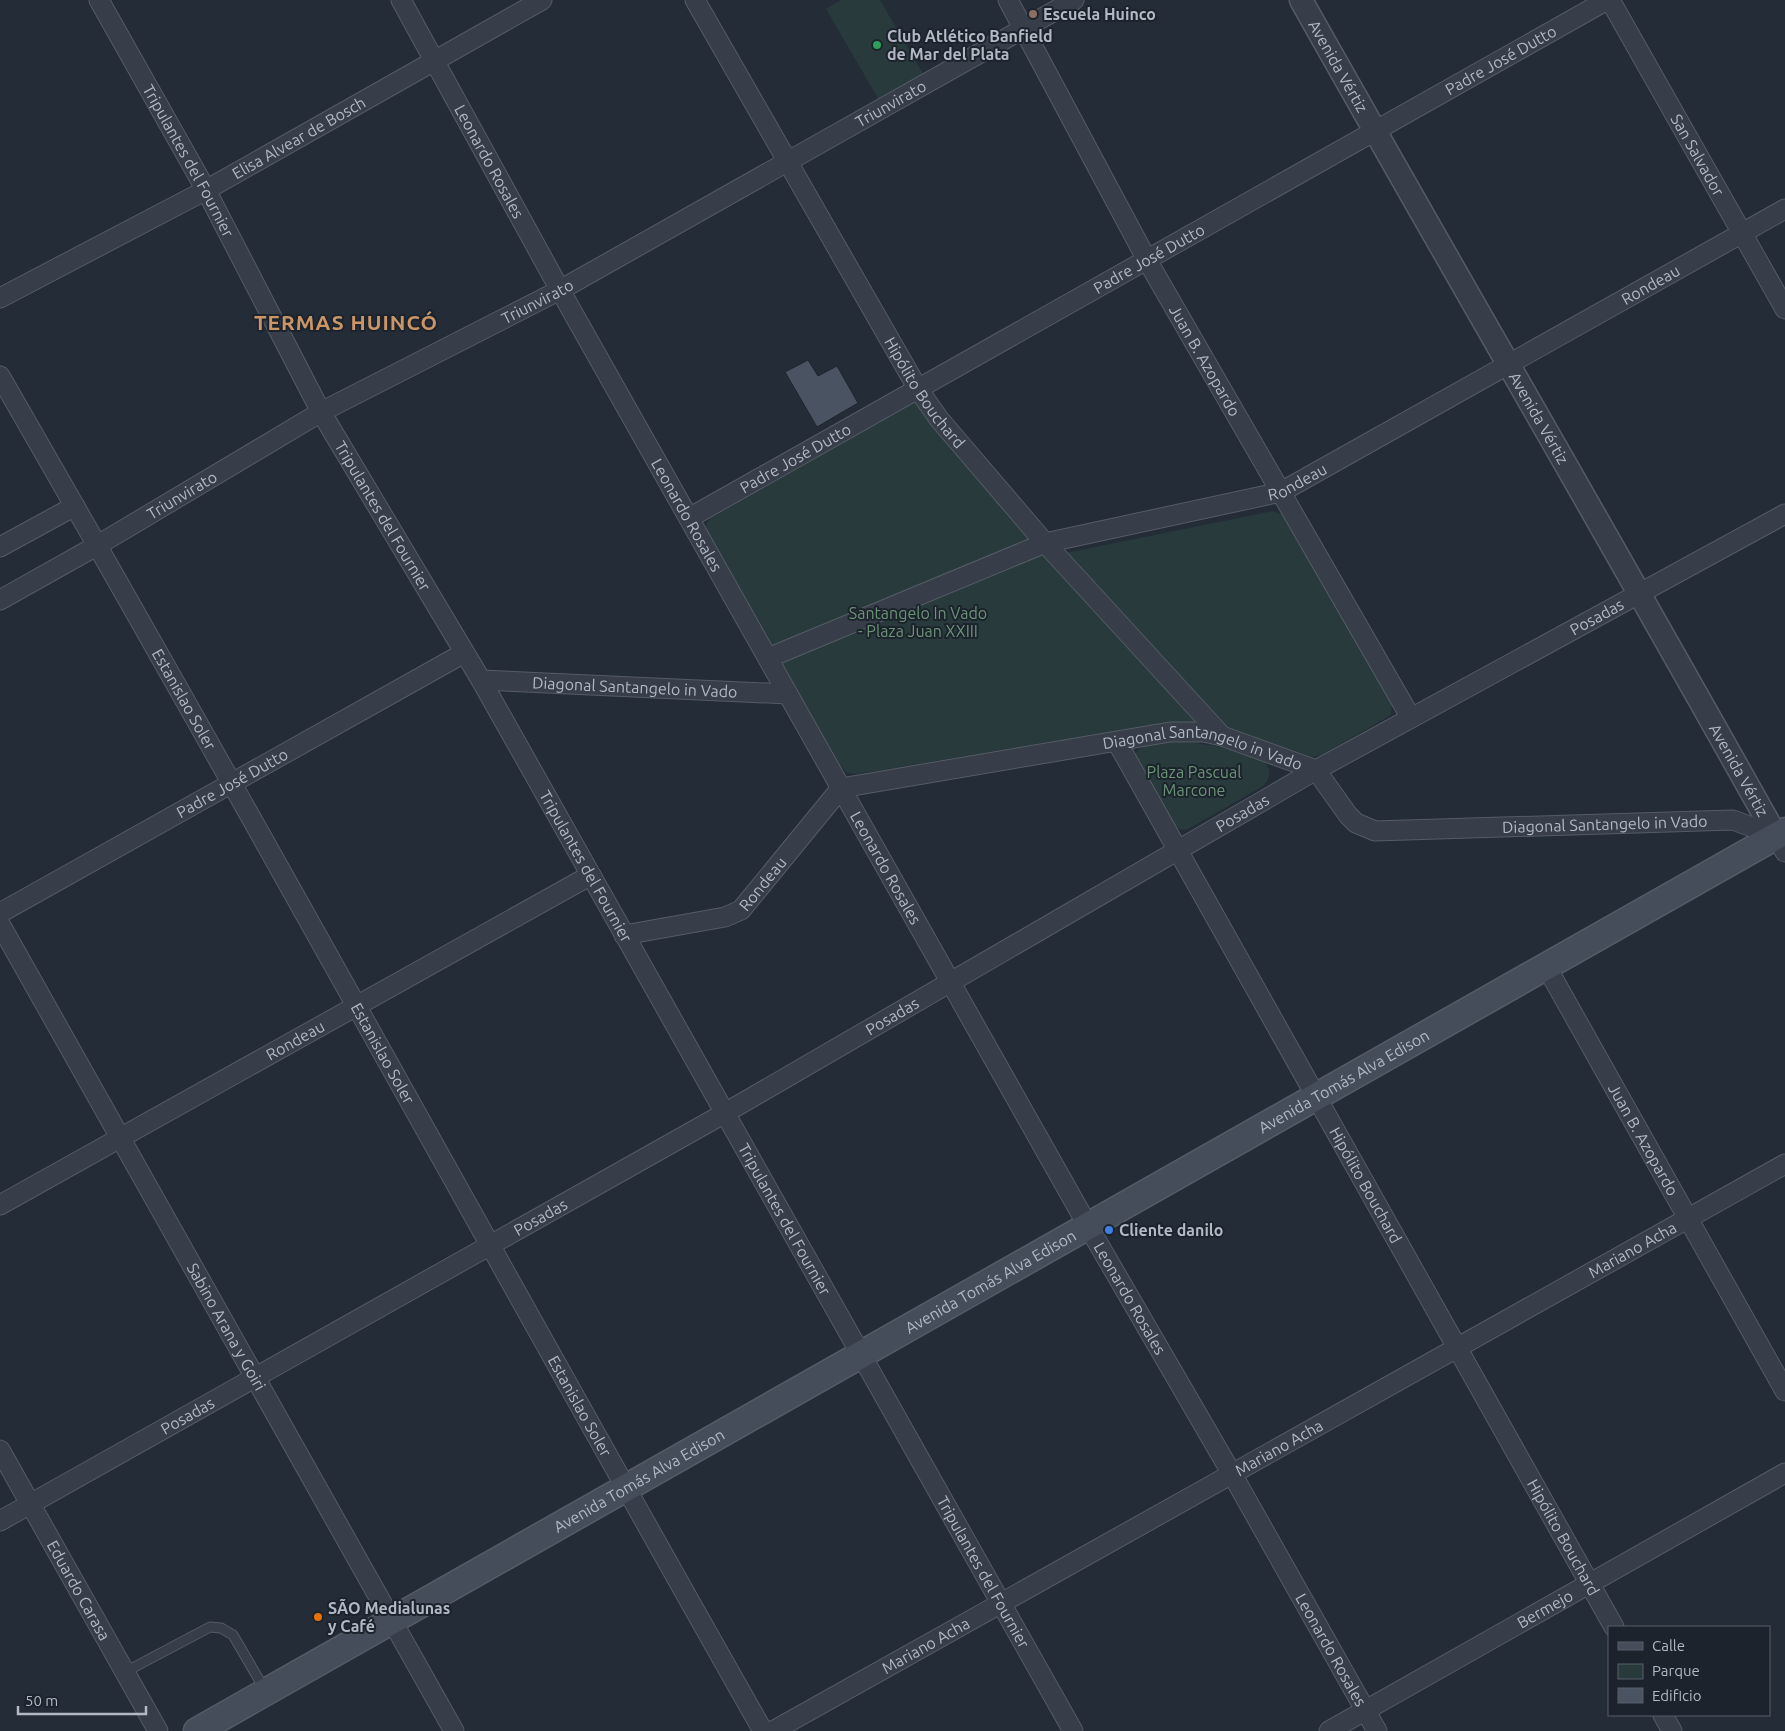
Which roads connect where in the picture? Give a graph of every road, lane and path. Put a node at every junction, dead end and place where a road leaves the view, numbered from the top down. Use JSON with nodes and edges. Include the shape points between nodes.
{"nodes":[{"id":1,"x":99,"y":0,"type":"edge"},
{"id":2,"x":401,"y":0,"type":"edge"},
{"id":3,"x":542,"y":0,"type":"edge"},
{"id":4,"x":695,"y":0,"type":"edge"},
{"id":5,"x":1008,"y":0,"type":"edge"},
{"id":6,"x":1074,"y":0,"type":"edge"},
{"id":7,"x":1301,"y":0,"type":"edge"},
{"id":8,"x":1609,"y":0,"type":"edge"},
{"id":9,"x":1024,"y":28,"type":"junction"},
{"id":10,"x":435,"y":60,"type":"junction"},
{"id":11,"x":1375,"y":132,"type":"junction"},
{"id":12,"x":786,"y":161,"type":"junction"},
{"id":13,"x":206,"y":190,"type":"junction"},
{"id":14,"x":1785,"y":209,"type":"edge"},
{"id":15,"x":1742,"y":233,"type":"junction"},
{"id":16,"x":1147,"y":260,"type":"junction"},
{"id":17,"x":560,"y":290,"type":"junction"},
{"id":18,"x":0,"y":298,"type":"edge"},
{"id":19,"x":1785,"y":309,"type":"edge"},
{"id":20,"x":1507,"y":365,"type":"junction"},
{"id":21,"x":0,"y":376,"type":"edge"},
{"id":22,"x":918,"y":389,"type":"junction"},
{"id":23,"x":321,"y":412,"type":"junction"},
{"id":24,"x":1281,"y":492,"type":"junction"},
{"id":25,"x":75,"y":506,"type":"junction"},
{"id":26,"x":1785,"y":514,"type":"edge"},
{"id":27,"x":689,"y":518,"type":"junction"},
{"id":28,"x":1045,"y":543,"type":"junction"},
{"id":29,"x":98,"y":545,"type":"junction"},
{"id":30,"x":0,"y":547,"type":"edge"},
{"id":31,"x":1641,"y":593,"type":"junction"},
{"id":32,"x":0,"y":600,"type":"edge"},
{"id":33,"x":464,"y":653,"type":"junction"},
{"id":34,"x":768,"y":658,"type":"junction"},
{"id":35,"x":481,"y":680,"type":"junction"},
{"id":36,"x":788,"y":694,"type":"junction"},
{"id":37,"x":1411,"y":718,"type":"junction"},
{"id":38,"x":1222,"y":736,"type":"junction"},
{"id":39,"x":1117,"y":742,"type":"junction"},
{"id":40,"x":1316,"y":770,"type":"junction"},
{"id":41,"x":230,"y":784,"type":"junction"},
{"id":42,"x":841,"y":788,"type":"junction"},
{"id":43,"x":1782,"y":840,"type":"edge"},
{"id":44,"x":1178,"y":851,"type":"junction"},
{"id":45,"x":590,"y":875,"type":"junction"},
{"id":46,"x":0,"y":913,"type":"edge"},
{"id":47,"x":0,"y":924,"type":"edge"},
{"id":48,"x":624,"y":935,"type":"junction"},
{"id":49,"x":1546,"y":966,"type":"junction"},
{"id":50,"x":950,"y":982,"type":"junction"},
{"id":51,"x":355,"y":1007,"type":"junction"},
{"id":52,"x":1316,"y":1097,"type":"junction"},
{"id":53,"x":725,"y":1113,"type":"junction"},
{"id":54,"x":120,"y":1138,"type":"junction"},
{"id":55,"x":1785,"y":1164,"type":"edge"},
{"id":56,"x":0,"y":1205,"type":"edge"},
{"id":57,"x":1688,"y":1218,"type":"junction"},
{"id":58,"x":1088,"y":1226,"type":"junction"},
{"id":59,"x":490,"y":1246,"type":"junction"},
{"id":60,"x":1457,"y":1348,"type":"junction"},
{"id":61,"x":861,"y":1355,"type":"junction"},
{"id":62,"x":255,"y":1378,"type":"junction"},
{"id":63,"x":1785,"y":1391,"type":"edge"},
{"id":64,"x":0,"y":1450,"type":"edge"},
{"id":65,"x":1232,"y":1474,"type":"junction"},
{"id":66,"x":1785,"y":1474,"type":"edge"},
{"id":67,"x":625,"y":1489,"type":"junction"},
{"id":68,"x":30,"y":1504,"type":"junction"},
{"id":69,"x":0,"y":1521,"type":"edge"},
{"id":70,"x":1589,"y":1584,"type":"junction"},
{"id":71,"x":1001,"y":1603,"type":"junction"},
{"id":72,"x":392,"y":1621,"type":"junction"},
{"id":73,"x":1613,"y":1626,"type":"edge"},
{"id":74,"x":125,"y":1672,"type":"junction"},
{"id":75,"x":266,"y":1692,"type":"junction"},
{"id":76,"x":1365,"y":1711,"type":"junction"},
{"id":77,"x":1664,"y":1716,"type":"edge"},
{"id":78,"x":158,"y":1731,"type":"edge"},
{"id":79,"x":197,"y":1731,"type":"edge"},
{"id":80,"x":454,"y":1731,"type":"edge"},
{"id":81,"x":762,"y":1731,"type":"edge"},
{"id":82,"x":774,"y":1731,"type":"edge"},
{"id":83,"x":1073,"y":1731,"type":"edge"},
{"id":84,"x":1329,"y":1731,"type":"edge"},
{"id":85,"x":1377,"y":1731,"type":"edge"},
{"id":86,"x":1672,"y":1731,"type":"edge"}],
"edges":[{"from":1,"to":13,"type":"street","name":"Tripulantes del Fournier"},
{"from":2,"to":10,"type":"street","name":"Leonardo Rosales"},
{"from":3,"to":10,"type":"street","name":"Elisa Alvear de Bosch"},
{"from":4,"to":12,"type":"street","name":"Hipólito Bouchard"},
{"from":5,"to":9,"type":"street","name":"Juan B. Azopardo"},
{"from":6,"to":9,"type":"street","name":"Triunvirato"},
{"from":7,"to":11,"type":"street","name":"Avenida Vértiz"},
{"from":8,"to":11,"type":"street","name":"Padre José Dutto"},
{"from":8,"to":15,"type":"street","name":"San Salvador"},
{"from":9,"to":12,"type":"street","name":"Triunvirato"},
{"from":9,"to":16,"type":"street","name":"Juan B. Azopardo"},
{"from":10,"to":13,"type":"street","name":"Elisa Alvear de Bosch"},
{"from":10,"to":17,"type":"street","name":"Leonardo Rosales"},
{"from":11,"to":16,"type":"street","name":"Padre José Dutto"},
{"from":11,"to":20,"type":"street","name":"Avenida Vértiz"},
{"from":12,"to":17,"type":"street","name":"Triunvirato"},
{"from":12,"to":22,"type":"street","name":"Hipólito Bouchard"},
{"from":13,"to":18,"type":"street","name":"Elisa Alvear de Bosch"},
{"from":13,"to":23,"type":"street","name":"Tripulantes del Fournier"},
{"from":14,"to":15,"type":"street","name":"Rondeau"},
{"from":15,"to":19,"type":"street","name":"San Salvador"},
{"from":15,"to":20,"type":"street","name":"Rondeau"},
{"from":16,"to":22,"type":"street","name":"Padre José Dutto"},
{"from":16,"to":24,"type":"street","name":"Juan B. Azopardo"},
{"from":17,"to":23,"type":"street","name":"Triunvirato"},
{"from":17,"to":27,"type":"street","name":"Leonardo Rosales"},
{"from":20,"to":24,"type":"street","name":"Rondeau"},
{"from":20,"to":31,"type":"street","name":"Avenida Vértiz"},
{"from":21,"to":25,"type":"street","name":"Estanislao Soler"},
{"from":22,"to":27,"type":"street","name":"Padre José Dutto"},
{"from":22,"to":28,"type":"street","name":"Hipólito Bouchard","via":[[939,419]]},
{"from":23,"to":29,"type":"street","name":"Triunvirato"},
{"from":23,"to":33,"type":"street","name":"Tripulantes del Fournier"},
{"from":24,"to":28,"type":"street","name":"Rondeau"},
{"from":24,"to":37,"type":"street","name":"Juan B. Azopardo"},
{"from":25,"to":29,"type":"street","name":"Estanislao Soler"},
{"from":25,"to":30,"type":"street"},
{"from":26,"to":31,"type":"street","name":"Posadas"},
{"from":27,"to":34,"type":"street","name":"Leonardo Rosales"},
{"from":28,"to":34,"type":"street","name":"Rondeau"},
{"from":28,"to":38,"type":"street","name":"Hipólito Bouchard"},
{"from":29,"to":32,"type":"street","name":"Triunvirato"},
{"from":29,"to":41,"type":"street","name":"Estanislao Soler"},
{"from":31,"to":37,"type":"street","name":"Posadas"},
{"from":31,"to":43,"type":"street","name":"Avenida Vértiz"},
{"from":33,"to":35,"type":"street","name":"Tripulantes del Fournier"},
{"from":33,"to":41,"type":"street","name":"Padre José Dutto"},
{"from":34,"to":36,"type":"street","name":"Leonardo Rosales"},
{"from":35,"to":36,"type":"street","name":"Diagonal Santangelo in Vado"},
{"from":35,"to":45,"type":"street","name":"Tripulantes del Fournier"},
{"from":36,"to":42,"type":"street","name":"Leonardo Rosales"},
{"from":37,"to":40,"type":"street","name":"Posadas"},
{"from":38,"to":39,"type":"street","name":"Diagonal Santangelo in Vado","via":[[1204,732],[1170,732]]},
{"from":38,"to":40,"type":"street","name":"Diagonal Santangelo in Vado"},
{"from":39,"to":42,"type":"street","name":"Diagonal Santangelo in Vado"},
{"from":39,"to":44,"type":"street","name":"Hipólito Bouchard"},
{"from":40,"to":43,"type":"street","name":"Diagonal Santangelo in Vado","via":[[1348,815],[1356,823],[1375,831],[1732,820]]},
{"from":40,"to":44,"type":"street","name":"Posadas"},
{"from":41,"to":46,"type":"street","name":"Padre José Dutto"},
{"from":41,"to":51,"type":"street","name":"Estanislao Soler"},
{"from":42,"to":48,"type":"street","name":"Rondeau","via":[[741,910],[725,917]]},
{"from":42,"to":50,"type":"street","name":"Leonardo Rosales"},
{"from":43,"to":49,"type":"main road","name":"Avenida Tomás Alva Edison"},
{"from":44,"to":50,"type":"street","name":"Posadas"},
{"from":44,"to":52,"type":"street","name":"Hipólito Bouchard"},
{"from":45,"to":48,"type":"street","name":"Tripulantes del Fournier"},
{"from":45,"to":51,"type":"street","name":"Rondeau"},
{"from":47,"to":54,"type":"street","name":"Sabino Arana y Goiri"},
{"from":48,"to":53,"type":"street","name":"Tripulantes del Fournier"},
{"from":49,"to":52,"type":"main road","name":"Avenida Tomás Alva Edison"},
{"from":49,"to":57,"type":"street","name":"Juan B. Azopardo"},
{"from":50,"to":53,"type":"street","name":"Posadas"},
{"from":50,"to":58,"type":"street","name":"Leonardo Rosales"},
{"from":51,"to":54,"type":"street","name":"Rondeau"},
{"from":51,"to":59,"type":"street","name":"Estanislao Soler"},
{"from":52,"to":58,"type":"main road","name":"Avenida Tomás Alva Edison"},
{"from":52,"to":60,"type":"street","name":"Hipólito Bouchard"},
{"from":53,"to":59,"type":"street","name":"Posadas"},
{"from":53,"to":61,"type":"street","name":"Tripulantes del Fournier"},
{"from":54,"to":56,"type":"street","name":"Rondeau"},
{"from":54,"to":62,"type":"street","name":"Sabino Arana y Goiri"},
{"from":55,"to":57,"type":"street","name":"Mariano Acha"},
{"from":57,"to":60,"type":"street","name":"Mariano Acha"},
{"from":57,"to":63,"type":"street","name":"Juan B. Azopardo"},
{"from":58,"to":61,"type":"main road","name":"Avenida Tomás Alva Edison"},
{"from":58,"to":65,"type":"street","name":"Leonardo Rosales"},
{"from":59,"to":62,"type":"street","name":"Posadas"},
{"from":59,"to":67,"type":"street","name":"Estanislao Soler"},
{"from":60,"to":65,"type":"street","name":"Mariano Acha"},
{"from":60,"to":70,"type":"street","name":"Hipólito Bouchard"},
{"from":61,"to":67,"type":"main road","name":"Avenida Tomás Alva Edison"},
{"from":61,"to":71,"type":"street","name":"Tripulantes del Fournier"},
{"from":62,"to":68,"type":"street","name":"Posadas"},
{"from":62,"to":72,"type":"street","name":"Sabino Arana y Goiri"},
{"from":64,"to":68,"type":"street","name":"Eduardo Carasa"},
{"from":65,"to":71,"type":"street","name":"Mariano Acha"},
{"from":65,"to":76,"type":"street","name":"Leonardo Rosales"},
{"from":66,"to":70,"type":"street","name":"Bermejo"},
{"from":67,"to":72,"type":"main road","name":"Avenida Tomás Alva Edison"},
{"from":67,"to":81,"type":"street","name":"Estanislao Soler"},
{"from":68,"to":69,"type":"street","name":"Posadas"},
{"from":68,"to":74,"type":"street","name":"Eduardo Carasa"},
{"from":70,"to":73,"type":"street","name":"Hipólito Bouchard"},
{"from":70,"to":76,"type":"street","name":"Bermejo"},
{"from":71,"to":82,"type":"street","name":"Mariano Acha"},
{"from":71,"to":83,"type":"street","name":"Tripulantes del Fournier"},
{"from":72,"to":75,"type":"main road","name":"Avenida Tomás Alva Edison"},
{"from":72,"to":80,"type":"street","name":"Sabino Arana y Goiri"},
{"from":74,"to":75,"type":"lane","via":[[210,1627],[221,1628],[234,1634]]},
{"from":74,"to":78,"type":"street","name":"Eduardo Carasa"},
{"from":75,"to":79,"type":"main road","name":"Avenida Tomás Alva Edison"},
{"from":76,"to":84,"type":"street","name":"Bermejo"},
{"from":76,"to":85,"type":"street","name":"Leonardo Rosales"},
{"from":77,"to":86,"type":"street"}]}
